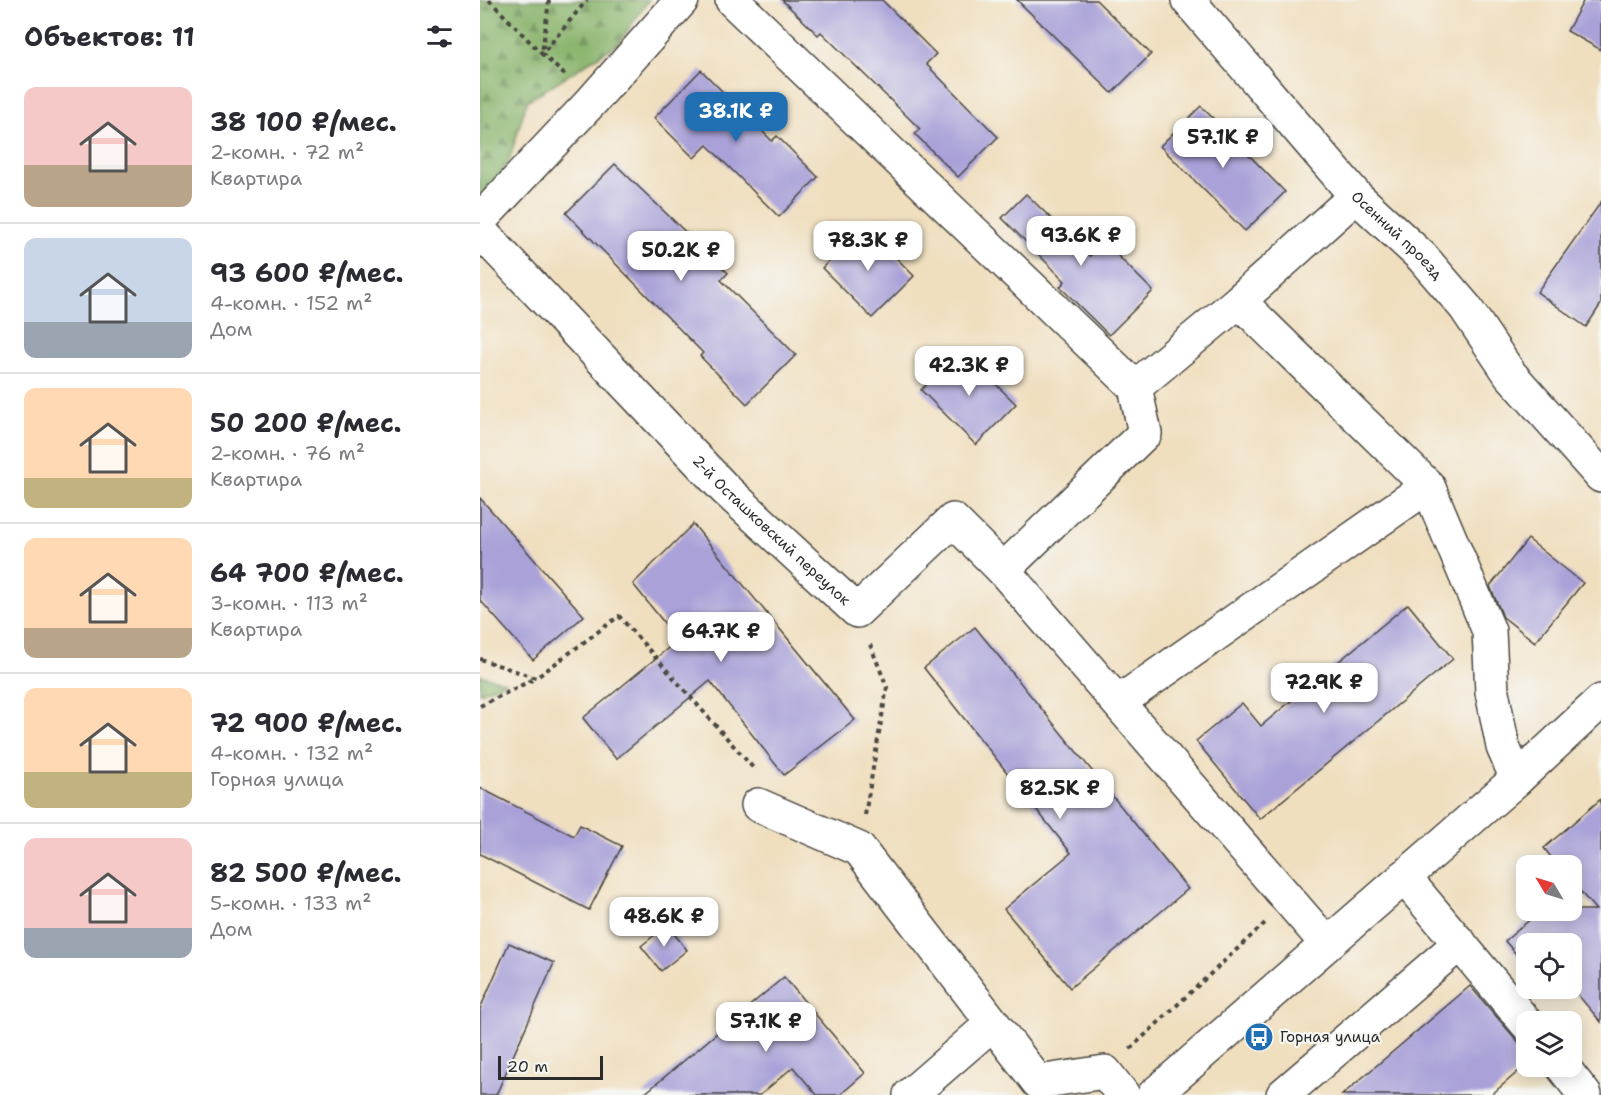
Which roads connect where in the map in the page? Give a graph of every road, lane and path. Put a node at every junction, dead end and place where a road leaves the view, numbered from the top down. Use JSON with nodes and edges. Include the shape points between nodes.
{"nodes":[{"id":1,"x":489,"y":0,"type":"edge"},
{"id":2,"x":549,"y":0,"type":"edge"},
{"id":3,"x":587,"y":0,"type":"edge"},
{"id":4,"x":682,"y":0,"type":"edge"},
{"id":5,"x":732,"y":0,"type":"edge"},
{"id":6,"x":1188,"y":0,"type":"edge"},
{"id":7,"x":542,"y":54,"type":"junction"},
{"id":8,"x":592,"y":100,"type":"junction"},
{"id":9,"x":1356,"y":196,"type":"junction"},
{"id":10,"x":480,"y":220,"type":"edge"},
{"id":11,"x":480,"y":231,"type":"edge"},
{"id":12,"x":1239,"y":301,"type":"junction"},
{"id":13,"x":1135,"y":387,"type":"junction"},
{"id":14,"x":1601,"y":476,"type":"edge"},
{"id":15,"x":1428,"y":486,"type":"junction"},
{"id":16,"x":1004,"y":570,"type":"junction"},
{"id":17,"x":857,"y":611,"type":"junction"},
{"id":18,"x":480,"y":659,"type":"edge"},
{"id":19,"x":536,"y":678,"type":"junction"},
{"id":20,"x":1601,"y":701,"type":"edge"},
{"id":21,"x":1119,"y":702,"type":"junction"},
{"id":22,"x":480,"y":706,"type":"edge"},
{"id":23,"x":757,"y":772,"type":"dead end"},
{"id":24,"x":1517,"y":779,"type":"junction"},
{"id":25,"x":758,"y":805,"type":"dead end"},
{"id":26,"x":859,"y":849,"type":"junction"},
{"id":27,"x":1404,"y":877,"type":"junction"},
{"id":28,"x":1289,"y":900,"type":"junction"},
{"id":29,"x":1460,"y":943,"type":"junction"},
{"id":30,"x":1327,"y":944,"type":"junction"},
{"id":31,"x":1516,"y":1011,"type":"edge"},
{"id":32,"x":993,"y":1023,"type":"junction"},
{"id":33,"x":1114,"y":1084,"type":"edge"},
{"id":34,"x":910,"y":1095,"type":"edge"},
{"id":35,"x":1154,"y":1095,"type":"edge"},
{"id":36,"x":1283,"y":1095,"type":"edge"}],
"edges":[{"from":1,"to":7,"type":"path"},
{"from":2,"to":7,"type":"path"},
{"from":3,"to":7,"type":"path"},
{"from":4,"to":8,"type":"street"},
{"from":5,"to":13,"type":"street"},
{"from":6,"to":9,"type":"street","name":"Осенний проезд"},
{"from":7,"to":8,"type":"path"},
{"from":8,"to":10,"type":"street"},
{"from":9,"to":12,"type":"street"},
{"from":9,"to":14,"type":"street","name":"Осенний проезд","via":[[1422,257],[1465,307],[1510,374]]},
{"from":11,"to":17,"type":"street","name":"2-й Осташковский переулок","via":[[725,489]]},
{"from":12,"to":13,"type":"street"},
{"from":12,"to":15,"type":"street"},
{"from":13,"to":16,"type":"street","via":[[1145,433]]},
{"from":15,"to":21,"type":"street"},
{"from":15,"to":24,"type":"street","via":[[1489,631],[1492,692],[1503,747]]},
{"from":16,"to":17,"type":"street","name":"2-й Осташковский переулок","via":[[953,520]]},
{"from":16,"to":21,"type":"street"},
{"from":17,"to":26,"type":"path","via":[[887,687]]},
{"from":18,"to":19,"type":"path"},
{"from":19,"to":22,"type":"path"},
{"from":19,"to":23,"type":"path","via":[[619,616]]},
{"from":20,"to":24,"type":"street"},
{"from":21,"to":28,"type":"street"},
{"from":24,"to":27,"type":"street"},
{"from":25,"to":26,"type":"street"},
{"from":26,"to":32,"type":"street"},
{"from":27,"to":29,"type":"street"},
{"from":27,"to":30,"type":"street"},
{"from":28,"to":30,"type":"street"},
{"from":28,"to":33,"type":"path"},
{"from":29,"to":31,"type":"street"},
{"from":29,"to":36,"type":"street"},
{"from":30,"to":35,"type":"street"},
{"from":32,"to":33,"type":"street","via":[[1038,1082]]},
{"from":32,"to":34,"type":"street"}]}
